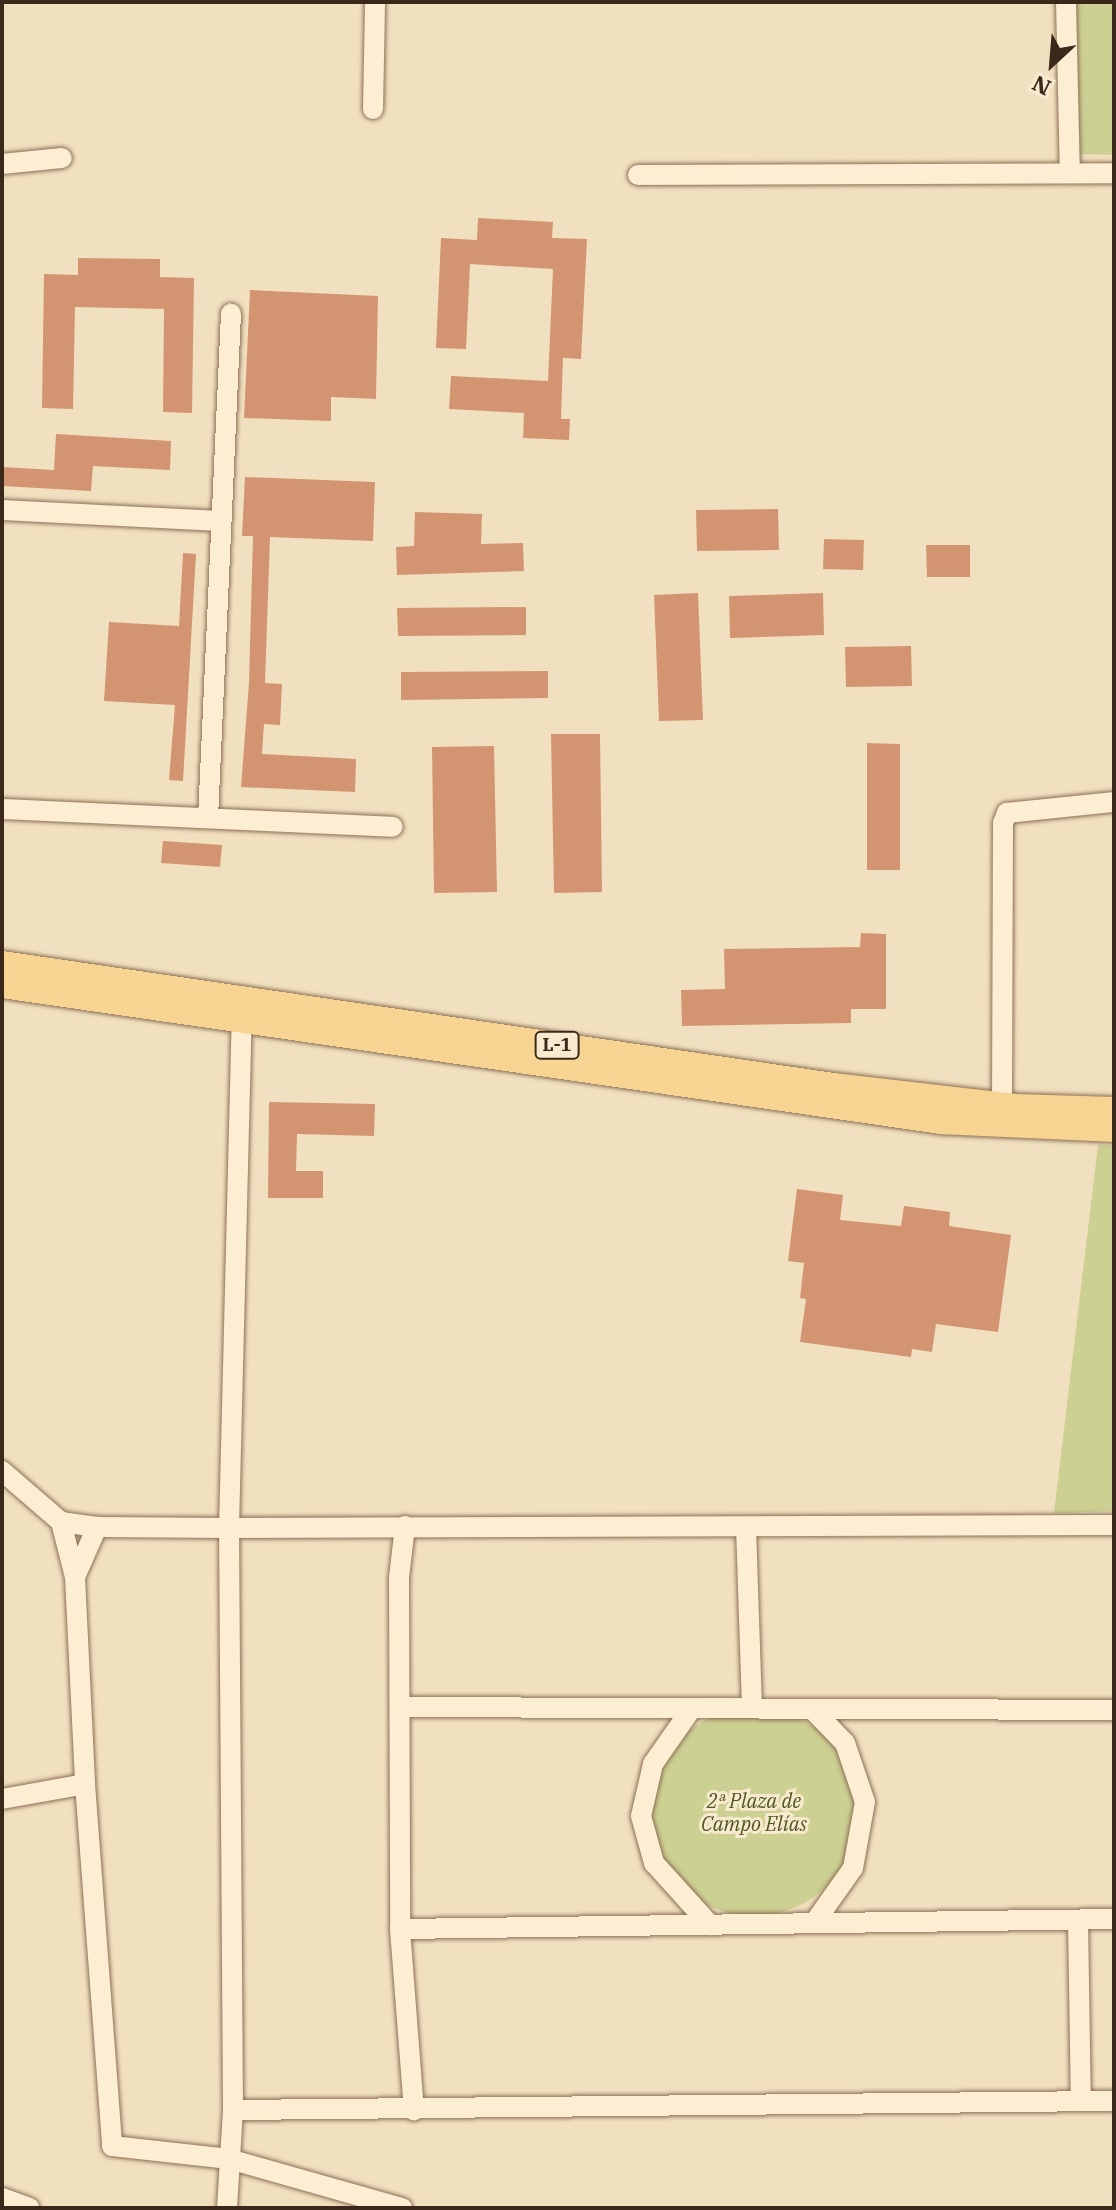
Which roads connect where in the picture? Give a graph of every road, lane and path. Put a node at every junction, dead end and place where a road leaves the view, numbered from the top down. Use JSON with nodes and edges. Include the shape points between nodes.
{"nodes":[{"id":1,"x":375,"y":2,"type":"edge"},
{"id":2,"x":1066,"y":2,"type":"edge"},
{"id":3,"x":373,"y":109,"type":"dead end"},
{"id":4,"x":62,"y":158,"type":"dead end"},
{"id":5,"x":2,"y":164,"type":"edge"},
{"id":6,"x":1070,"y":173,"type":"junction"},
{"id":7,"x":1114,"y":173,"type":"edge"},
{"id":8,"x":638,"y":175,"type":"dead end"},
{"id":9,"x":231,"y":314,"type":"dead end"},
{"id":10,"x":2,"y":510,"type":"edge"},
{"id":11,"x":220,"y":521,"type":"junction"},
{"id":12,"x":1114,"y":802,"type":"edge"},
{"id":13,"x":2,"y":809,"type":"edge"},
{"id":14,"x":208,"y":818,"type":"junction"},
{"id":15,"x":393,"y":827,"type":"dead end"},
{"id":16,"x":2,"y":964,"type":"edge"},
{"id":17,"x":2,"y":985,"type":"edge"},
{"id":18,"x":242,"y":1010,"type":"junction"},
{"id":19,"x":1002,"y":1106,"type":"junction"},
{"id":20,"x":1114,"y":1110,"type":"edge"},
{"id":21,"x":1114,"y":1129,"type":"edge"},
{"id":22,"x":2,"y":1471,"type":"edge"},
{"id":23,"x":61,"y":1522,"type":"junction"},
{"id":24,"x":1114,"y":1525,"type":"edge"},
{"id":25,"x":405,"y":1526,"type":"junction"},
{"id":26,"x":97,"y":1527,"type":"junction"},
{"id":27,"x":746,"y":1527,"type":"junction"},
{"id":28,"x":229,"y":1528,"type":"junction"},
{"id":29,"x":75,"y":1577,"type":"junction"},
{"id":30,"x":400,"y":1707,"type":"junction"},
{"id":31,"x":692,"y":1708,"type":"junction"},
{"id":32,"x":752,"y":1708,"type":"junction"},
{"id":33,"x":812,"y":1709,"type":"junction"},
{"id":34,"x":1114,"y":1710,"type":"edge"},
{"id":35,"x":85,"y":1784,"type":"junction"},
{"id":36,"x":2,"y":1799,"type":"edge"},
{"id":37,"x":1114,"y":1919,"type":"edge"},
{"id":38,"x":1078,"y":1920,"type":"junction"},
{"id":39,"x":814,"y":1923,"type":"junction"},
{"id":40,"x":710,"y":1925,"type":"junction"},
{"id":41,"x":400,"y":1929,"type":"junction"},
{"id":42,"x":1081,"y":2101,"type":"junction"},
{"id":43,"x":1114,"y":2101,"type":"edge"},
{"id":44,"x":233,"y":2110,"type":"junction"},
{"id":45,"x":414,"y":2110,"type":"junction"},
{"id":46,"x":229,"y":2159,"type":"junction"},
{"id":47,"x":2,"y":2198,"type":"edge"},
{"id":48,"x":29,"y":2208,"type":"edge"},
{"id":49,"x":227,"y":2208,"type":"edge"},
{"id":50,"x":402,"y":2208,"type":"edge"}],
"edges":[{"from":1,"to":3,"type":"street"},
{"from":2,"to":6,"type":"street"},
{"from":4,"to":5,"type":"street"},
{"from":6,"to":7,"type":"street"},
{"from":6,"to":8,"type":"street"},
{"from":9,"to":11,"type":"street"},
{"from":10,"to":11,"type":"street"},
{"from":11,"to":14,"type":"street"},
{"from":12,"to":19,"type":"street","via":[[1007,813],[1003,823]]},
{"from":13,"to":14,"type":"street"},
{"from":14,"to":15,"type":"street"},
{"from":16,"to":18,"type":"main road","number":"L-1"},
{"from":17,"to":18,"type":"main road","number":"L-1"},
{"from":18,"to":19,"type":"main road","number":"L-1"},
{"from":18,"to":21,"type":"main road","number":"L-1","via":[[941,1121]]},
{"from":18,"to":28,"type":"street"},
{"from":19,"to":20,"type":"main road","number":"L-1"},
{"from":22,"to":23,"type":"street"},
{"from":23,"to":26,"type":"street"},
{"from":23,"to":29,"type":"street"},
{"from":24,"to":27,"type":"street"},
{"from":25,"to":27,"type":"street"},
{"from":25,"to":28,"type":"street"},
{"from":25,"to":30,"type":"street","via":[[399,1578]]},
{"from":26,"to":28,"type":"street"},
{"from":26,"to":29,"type":"street"},
{"from":27,"to":32,"type":"street"},
{"from":28,"to":44,"type":"street"},
{"from":29,"to":35,"type":"street"},
{"from":30,"to":31,"type":"street"},
{"from":30,"to":41,"type":"street"},
{"from":31,"to":32,"type":"street"},
{"from":31,"to":40,"type":"street","via":[[653,1764],[641,1816],[654,1863]]},
{"from":32,"to":33,"type":"street"},
{"from":33,"to":34,"type":"street"},
{"from":33,"to":39,"type":"street","via":[[845,1743],[865,1802],[853,1868]]},
{"from":35,"to":36,"type":"street"},
{"from":35,"to":46,"type":"street","via":[[112,2146]]},
{"from":37,"to":38,"type":"street"},
{"from":38,"to":39,"type":"street"},
{"from":38,"to":42,"type":"street"},
{"from":39,"to":40,"type":"street"},
{"from":40,"to":41,"type":"street"},
{"from":41,"to":45,"type":"street"},
{"from":42,"to":43,"type":"street"},
{"from":42,"to":45,"type":"street"},
{"from":44,"to":45,"type":"street"},
{"from":44,"to":46,"type":"street"},
{"from":46,"to":49,"type":"street"},
{"from":46,"to":50,"type":"street"},
{"from":47,"to":48,"type":"street"}]}
